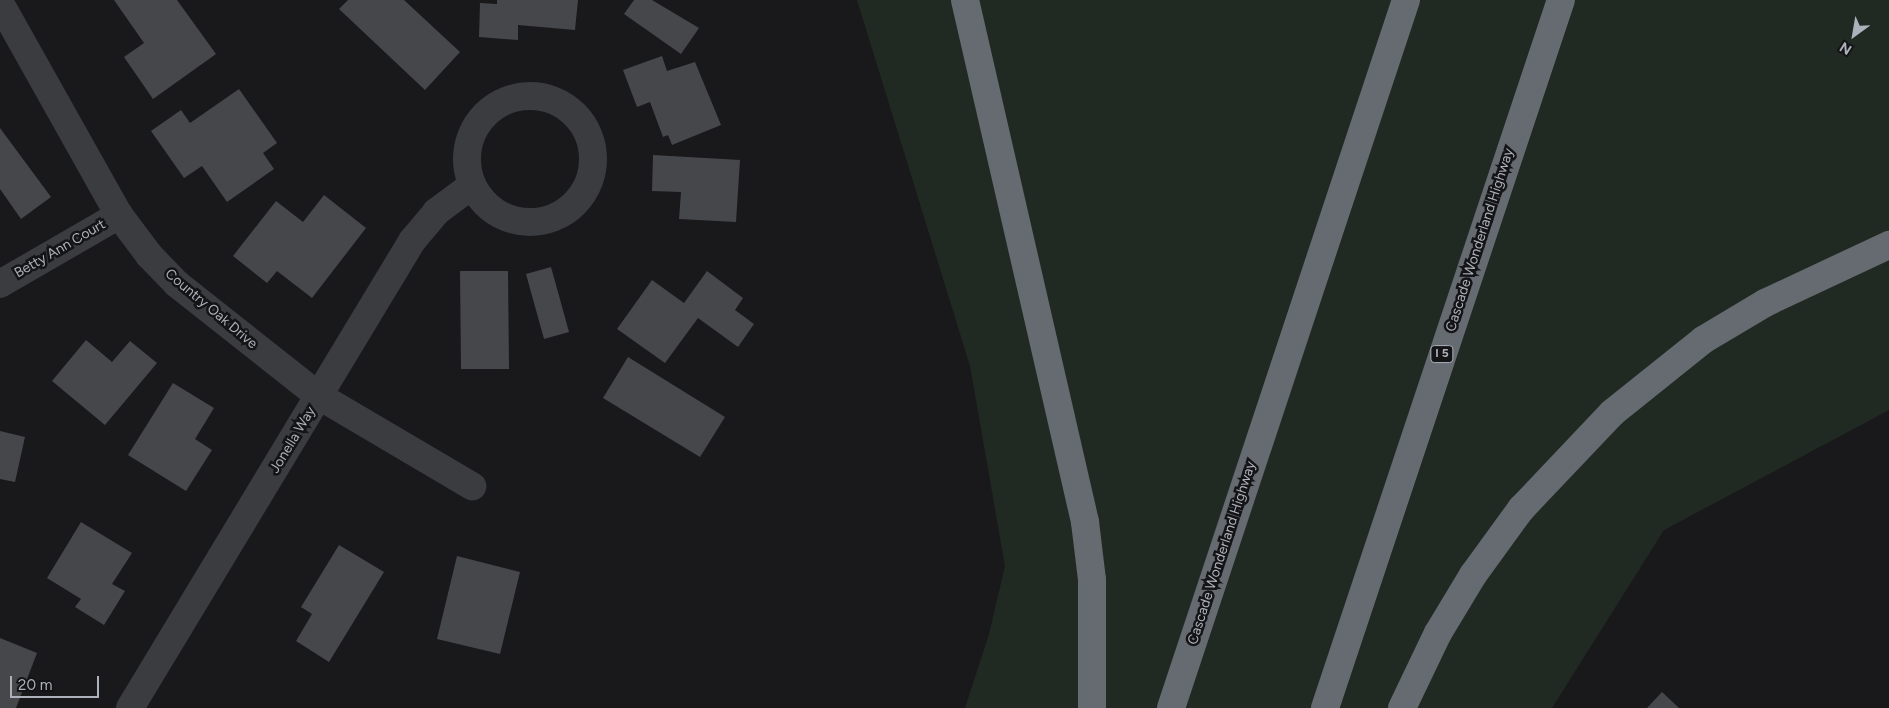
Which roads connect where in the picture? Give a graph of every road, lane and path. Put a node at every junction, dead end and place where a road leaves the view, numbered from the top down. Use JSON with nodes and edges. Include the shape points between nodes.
{"nodes":[{"id":1,"x":965,"y":0,"type":"edge"},
{"id":2,"x":1406,"y":0,"type":"edge"},
{"id":3,"x":1561,"y":0,"type":"edge"},
{"id":4,"x":0,"y":3,"type":"edge"},
{"id":5,"x":471,"y":186,"type":"junction"},
{"id":6,"x":119,"y":215,"type":"junction"},
{"id":7,"x":1889,"y":245,"type":"edge"},
{"id":8,"x":0,"y":284,"type":"edge"},
{"id":9,"x":320,"y":396,"type":"junction"},
{"id":10,"x":472,"y":486,"type":"dead end"},
{"id":11,"x":130,"y":708,"type":"edge"},
{"id":12,"x":1092,"y":708,"type":"edge"},
{"id":13,"x":1171,"y":708,"type":"edge"},
{"id":14,"x":1325,"y":708,"type":"edge"},
{"id":15,"x":1402,"y":708,"type":"edge"}],
"edges":[{"from":1,"to":12,"type":"highway","via":[[1085,522],[1094,632]]},
{"from":2,"to":13,"type":"highway","name":"Cascade Wonderland Highway"},
{"from":3,"to":14,"type":"highway","name":"Cascade Wonderland Highway","number":"I 5"},
{"from":4,"to":6,"type":"street","name":"Country Oak Drive"},
{"from":5,"to":5,"type":"street","via":[[484,203],[502,216],[522,222],[542,222],[562,214],[578,200],[589,182],[594,162],[591,141],[582,123],[568,108],[535,97],[508,100],[490,110],[477,126],[469,145]]},
{"from":5,"to":9,"type":"street","name":"Jonella Way","via":[[423,226]]},
{"from":6,"to":8,"type":"street","name":"Betty Ann Court"},
{"from":6,"to":9,"type":"street","name":"Country Oak Drive","via":[[149,255],[177,284]]},
{"from":7,"to":15,"type":"highway","via":[[1816,276],[1718,331],[1650,380],[1612,413],[1521,509],[1473,575],[1438,633]]},
{"from":9,"to":10,"type":"street","name":"Country Oak Drive"},
{"from":9,"to":11,"type":"street","name":"Jonella Way"}]}
